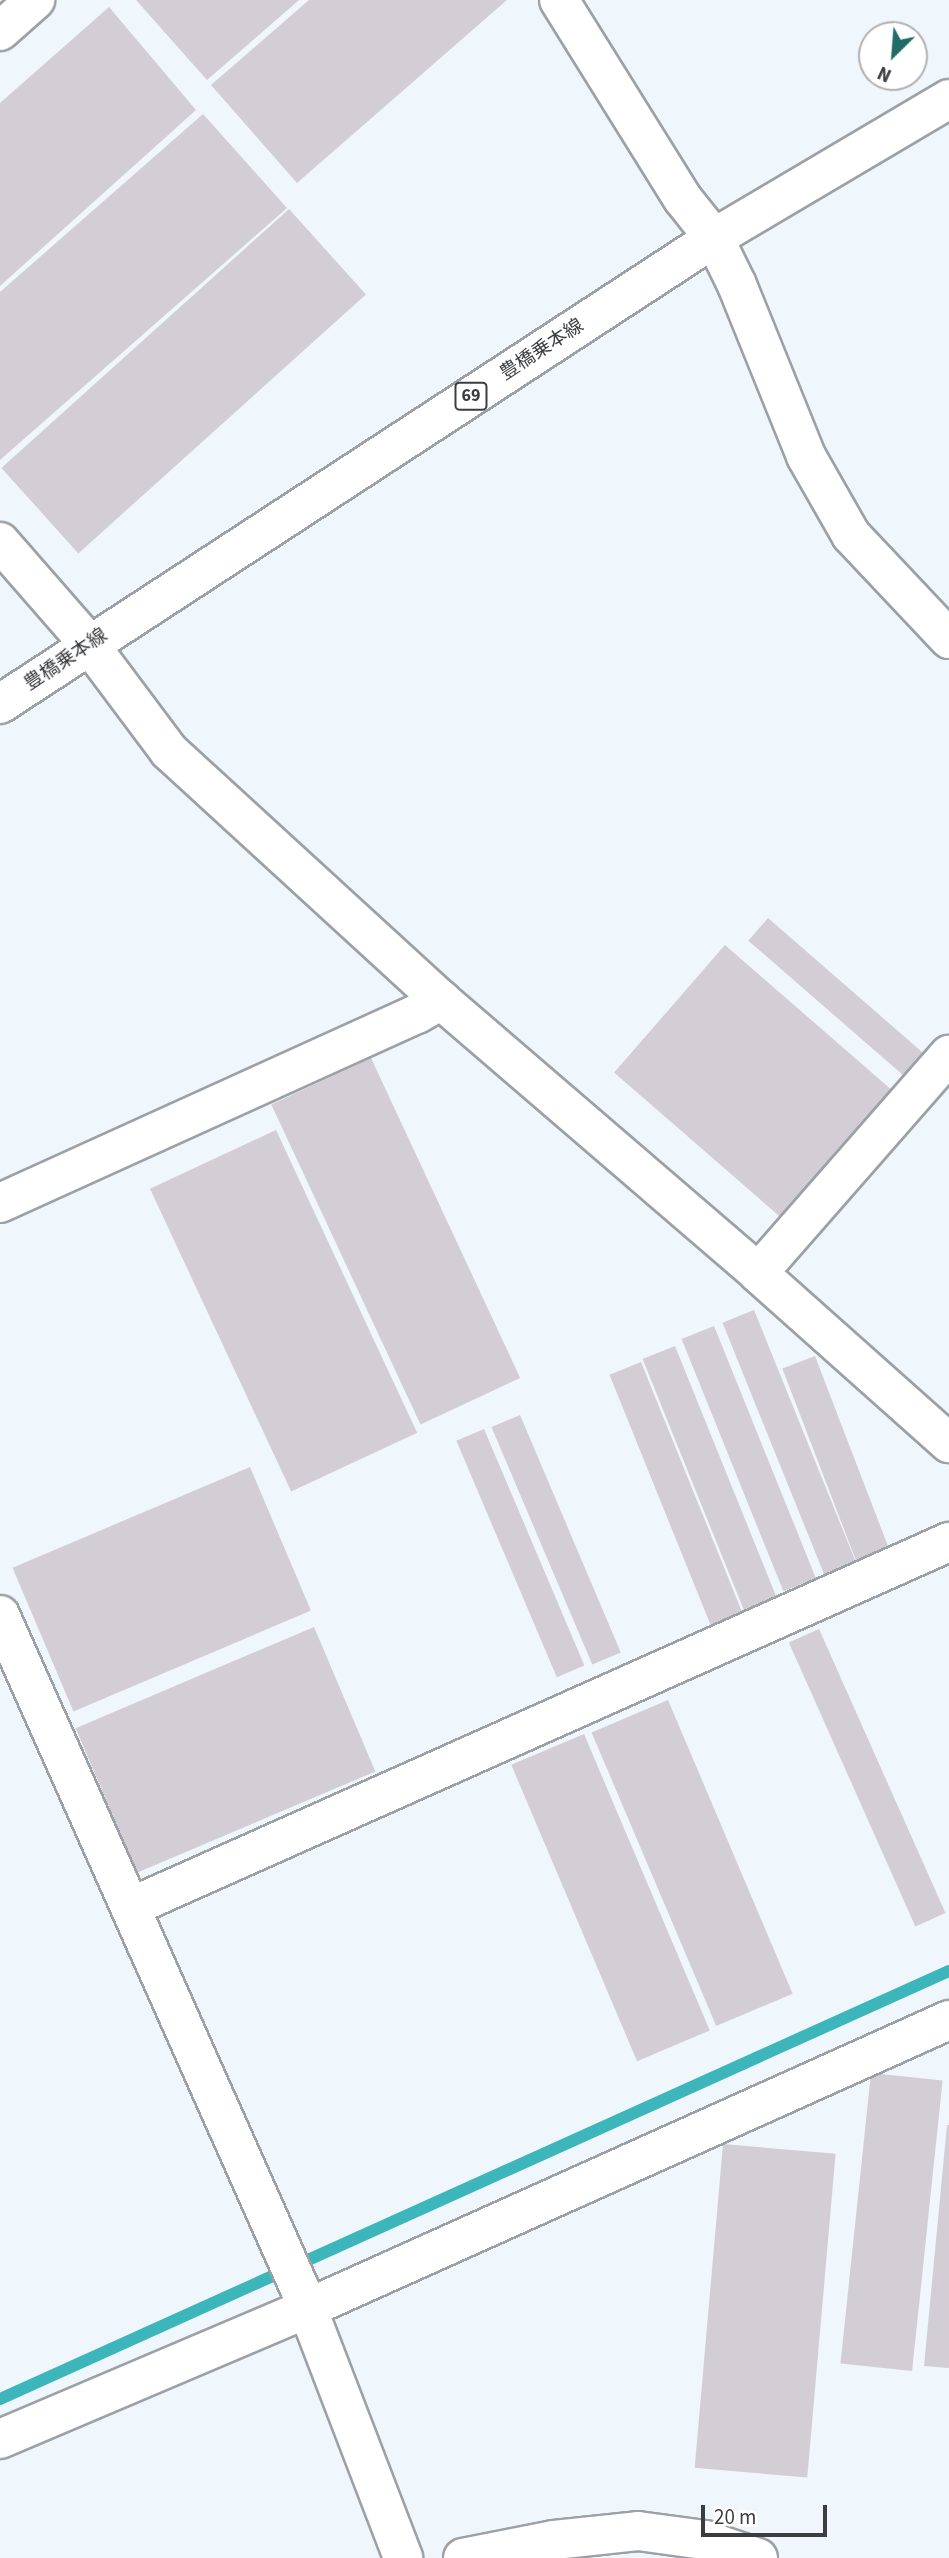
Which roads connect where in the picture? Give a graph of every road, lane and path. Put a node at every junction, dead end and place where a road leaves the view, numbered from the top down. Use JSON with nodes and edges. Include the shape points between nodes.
{"nodes":[{"id":1,"x":35,"y":0,"type":"edge"},
{"id":2,"x":559,"y":0,"type":"edge"},
{"id":3,"x":0,"y":31,"type":"edge"},
{"id":4,"x":949,"y":99,"type":"edge"},
{"id":5,"x":714,"y":239,"type":"junction"},
{"id":6,"x":0,"y":542,"type":"edge"},
{"id":7,"x":949,"y":639,"type":"edge"},
{"id":8,"x":89,"y":644,"type":"junction"},
{"id":9,"x":0,"y":704,"type":"edge"},
{"id":10,"x":441,"y":1000,"type":"junction"},
{"id":11,"x":949,"y":1055,"type":"edge"},
{"id":12,"x":0,"y":1203,"type":"edge"},
{"id":13,"x":758,"y":1273,"type":"junction"},
{"id":14,"x":949,"y":1443,"type":"edge"},
{"id":15,"x":949,"y":1542,"type":"edge"},
{"id":16,"x":0,"y":1615,"type":"edge"},
{"id":17,"x":131,"y":1907,"type":"junction"},
{"id":18,"x":949,"y":2020,"type":"edge"},
{"id":19,"x":303,"y":2299,"type":"junction"},
{"id":20,"x":0,"y":2440,"type":"edge"},
{"id":21,"x":403,"y":2558,"type":"edge"},
{"id":22,"x":463,"y":2558,"type":"edge"},
{"id":23,"x":758,"y":2558,"type":"edge"}],
"edges":[{"from":1,"to":3,"type":"street"},
{"from":2,"to":5,"type":"street","via":[[683,199]]},
{"from":4,"to":5,"type":"street","name":"豊橋乗本線","number":"69"},
{"from":5,"to":7,"type":"street","via":[[806,456],[851,535]]},
{"from":5,"to":8,"type":"street","name":"豊橋乗本線","number":"69"},
{"from":6,"to":8,"type":"street"},
{"from":8,"to":9,"type":"street","name":"豊橋乗本線","number":"69"},
{"from":8,"to":10,"type":"street","via":[[169,751]]},
{"from":10,"to":12,"type":"street"},
{"from":10,"to":13,"type":"street"},
{"from":11,"to":13,"type":"street"},
{"from":13,"to":14,"type":"street"},
{"from":15,"to":17,"type":"street"},
{"from":16,"to":17,"type":"street"},
{"from":17,"to":19,"type":"street"},
{"from":18,"to":19,"type":"street"},
{"from":19,"to":20,"type":"street"},
{"from":19,"to":21,"type":"street"},
{"from":22,"to":23,"type":"street","via":[[638,2530],[705,2540]]}]}
